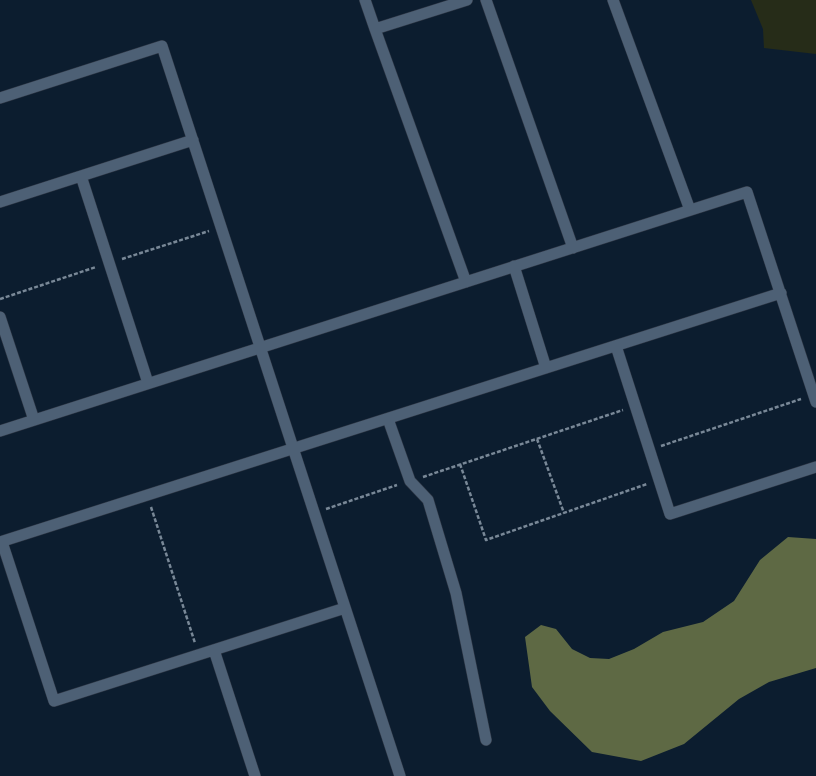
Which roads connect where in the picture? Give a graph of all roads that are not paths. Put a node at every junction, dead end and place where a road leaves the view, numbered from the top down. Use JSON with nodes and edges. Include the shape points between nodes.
{"nodes":[{"id":1,"x":365,"y":0,"type":"edge"},
{"id":2,"x":466,"y":0,"type":"edge"},
{"id":3,"x":486,"y":0,"type":"edge"},
{"id":4,"x":613,"y":0,"type":"edge"},
{"id":5,"x":375,"y":29,"type":"junction"},
{"id":6,"x":0,"y":98,"type":"edge"},
{"id":7,"x":193,"y":140,"type":"junction"},
{"id":8,"x":81,"y":176,"type":"junction"},
{"id":9,"x":0,"y":202,"type":"edge"},
{"id":10,"x":690,"y":210,"type":"junction"},
{"id":11,"x":573,"y":248,"type":"junction"},
{"id":12,"x":514,"y":266,"type":"junction"},
{"id":13,"x":466,"y":282,"type":"junction"},
{"id":14,"x":781,"y":293,"type":"junction"},
{"id":15,"x":0,"y":317,"type":"edge"},
{"id":16,"x":616,"y":346,"type":"junction"},
{"id":17,"x":260,"y":347,"type":"junction"},
{"id":18,"x":546,"y":368,"type":"junction"},
{"id":19,"x":148,"y":383,"type":"junction"},
{"id":20,"x":815,"y":398,"type":"edge"},
{"id":21,"x":388,"y":419,"type":"junction"},
{"id":22,"x":34,"y":420,"type":"junction"},
{"id":23,"x":0,"y":431,"type":"edge"},
{"id":24,"x":293,"y":449,"type":"junction"},
{"id":25,"x":816,"y":467,"type":"edge"},
{"id":26,"x":1,"y":542,"type":"edge"},
{"id":27,"x":345,"y":608,"type":"junction"},
{"id":28,"x":214,"y":650,"type":"junction"},
{"id":29,"x":486,"y":740,"type":"dead end"},
{"id":30,"x":255,"y":776,"type":"edge"},
{"id":31,"x":400,"y":776,"type":"edge"}],
"edges":[{"from":1,"to":5,"type":"street"},
{"from":2,"to":5,"type":"street"},
{"from":3,"to":11,"type":"street"},
{"from":4,"to":10,"type":"street"},
{"from":5,"to":13,"type":"street"},
{"from":6,"to":7,"type":"street","via":[[162,46]]},
{"from":7,"to":8,"type":"street"},
{"from":7,"to":17,"type":"street"},
{"from":8,"to":9,"type":"street"},
{"from":8,"to":19,"type":"street"},
{"from":10,"to":11,"type":"street"},
{"from":10,"to":14,"type":"street","via":[[747,192]]},
{"from":11,"to":12,"type":"street"},
{"from":12,"to":13,"type":"street"},
{"from":12,"to":18,"type":"street"},
{"from":13,"to":17,"type":"street"},
{"from":14,"to":16,"type":"street"},
{"from":14,"to":20,"type":"street"},
{"from":15,"to":22,"type":"street"},
{"from":16,"to":18,"type":"street"},
{"from":16,"to":25,"type":"street","via":[[670,514]]},
{"from":17,"to":19,"type":"street"},
{"from":17,"to":24,"type":"street"},
{"from":18,"to":21,"type":"street"},
{"from":19,"to":22,"type":"street"},
{"from":21,"to":24,"type":"street"},
{"from":21,"to":29,"type":"street","via":[[410,481],[428,500],[456,593]]},
{"from":22,"to":23,"type":"street"},
{"from":24,"to":26,"type":"street"},
{"from":24,"to":27,"type":"street"},
{"from":26,"to":28,"type":"street","via":[[54,701]]},
{"from":27,"to":28,"type":"street"},
{"from":27,"to":31,"type":"street"},
{"from":28,"to":30,"type":"street"}]}
